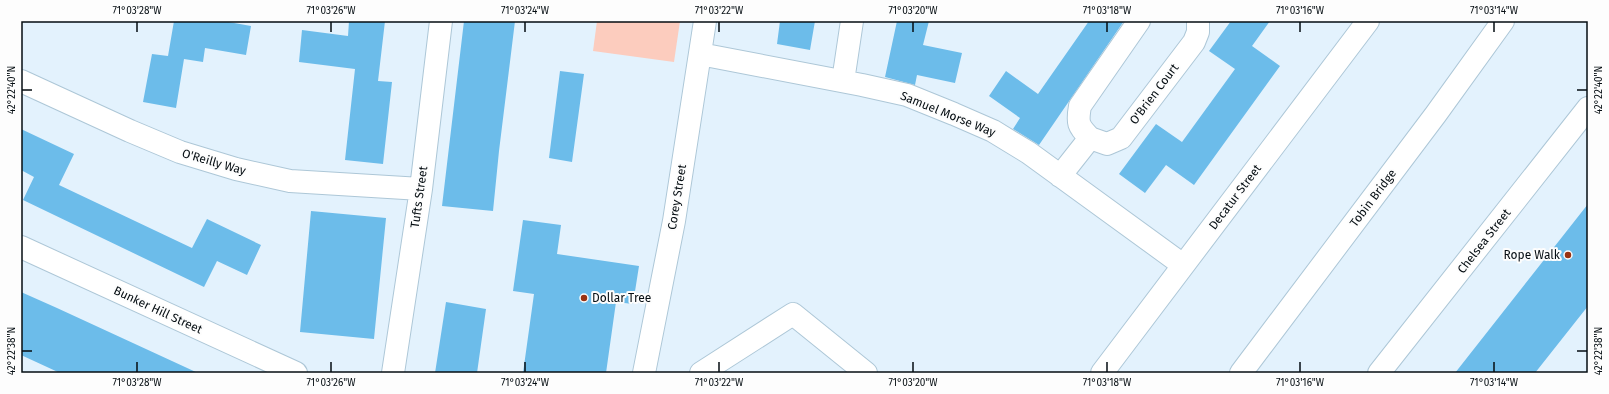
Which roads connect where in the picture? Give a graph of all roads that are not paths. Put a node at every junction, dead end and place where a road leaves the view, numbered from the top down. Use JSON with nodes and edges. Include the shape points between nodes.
{"nodes":[{"id":1,"x":441,"y":21,"type":"edge"},
{"id":2,"x":705,"y":21,"type":"edge"},
{"id":3,"x":852,"y":21,"type":"edge"},
{"id":4,"x":1139,"y":21,"type":"edge"},
{"id":5,"x":1198,"y":21,"type":"edge"},
{"id":6,"x":1504,"y":21,"type":"edge"},
{"id":7,"x":1358,"y":24,"type":"edge"},
{"id":8,"x":700,"y":54,"type":"junction"},
{"id":9,"x":21,"y":81,"type":"edge"},
{"id":10,"x":842,"y":81,"type":"junction"},
{"id":11,"x":1588,"y":108,"type":"edge"},
{"id":12,"x":1090,"y":138,"type":"junction"},
{"id":13,"x":1060,"y":176,"type":"junction"},
{"id":14,"x":421,"y":189,"type":"junction"},
{"id":15,"x":21,"y":247,"type":"edge"},
{"id":16,"x":1183,"y":265,"type":"junction"},
{"id":17,"x":296,"y":373,"type":"edge"},
{"id":18,"x":394,"y":373,"type":"edge"},
{"id":19,"x":644,"y":373,"type":"edge"},
{"id":20,"x":701,"y":373,"type":"edge"},
{"id":21,"x":866,"y":373,"type":"edge"},
{"id":22,"x":1102,"y":373,"type":"edge"},
{"id":23,"x":1241,"y":373,"type":"edge"},
{"id":24,"x":1244,"y":373,"type":"edge"},
{"id":25,"x":1379,"y":373,"type":"edge"}],
"edges":[{"from":1,"to":14,"type":"main road","name":"Tufts Street"},
{"from":2,"to":8,"type":"main road","name":"Corey Street"},
{"from":3,"to":10,"type":"main road"},
{"from":4,"to":12,"type":"main road","via":[[1080,106],[1077,119]]},
{"from":5,"to":12,"type":"main road","name":"O'Brien Court","via":[[1198,32],[1194,42],[1121,138],[1107,144]]},
{"from":6,"to":23,"type":"main road","name":"Tobin Bridge"},
{"from":6,"to":24,"type":"main road","name":"Tobin Bridge"},
{"from":7,"to":16,"type":"main road","name":"Decatur Street"},
{"from":8,"to":10,"type":"main road","name":"Samuel Morse Way"},
{"from":8,"to":19,"type":"main road","name":"Corey Street","via":[[674,221]]},
{"from":9,"to":14,"type":"main road","name":"O'Reilly Way","via":[[180,152],[236,169],[290,181]]},
{"from":10,"to":13,"type":"main road","name":"Samuel Morse Way","via":[[907,95],[954,114],[993,131]]},
{"from":11,"to":25,"type":"main road","name":"Chelsea Street"},
{"from":12,"to":13,"type":"main road"},
{"from":13,"to":16,"type":"main road","name":"Samuel Morse Way"},
{"from":14,"to":18,"type":"main road","name":"Tufts Street"},
{"from":15,"to":17,"type":"main road","name":"Bunker Hill Street"},
{"from":16,"to":22,"type":"main road","name":"Decatur Street"},
{"from":20,"to":21,"type":"main road","via":[[793,314]]}]}
